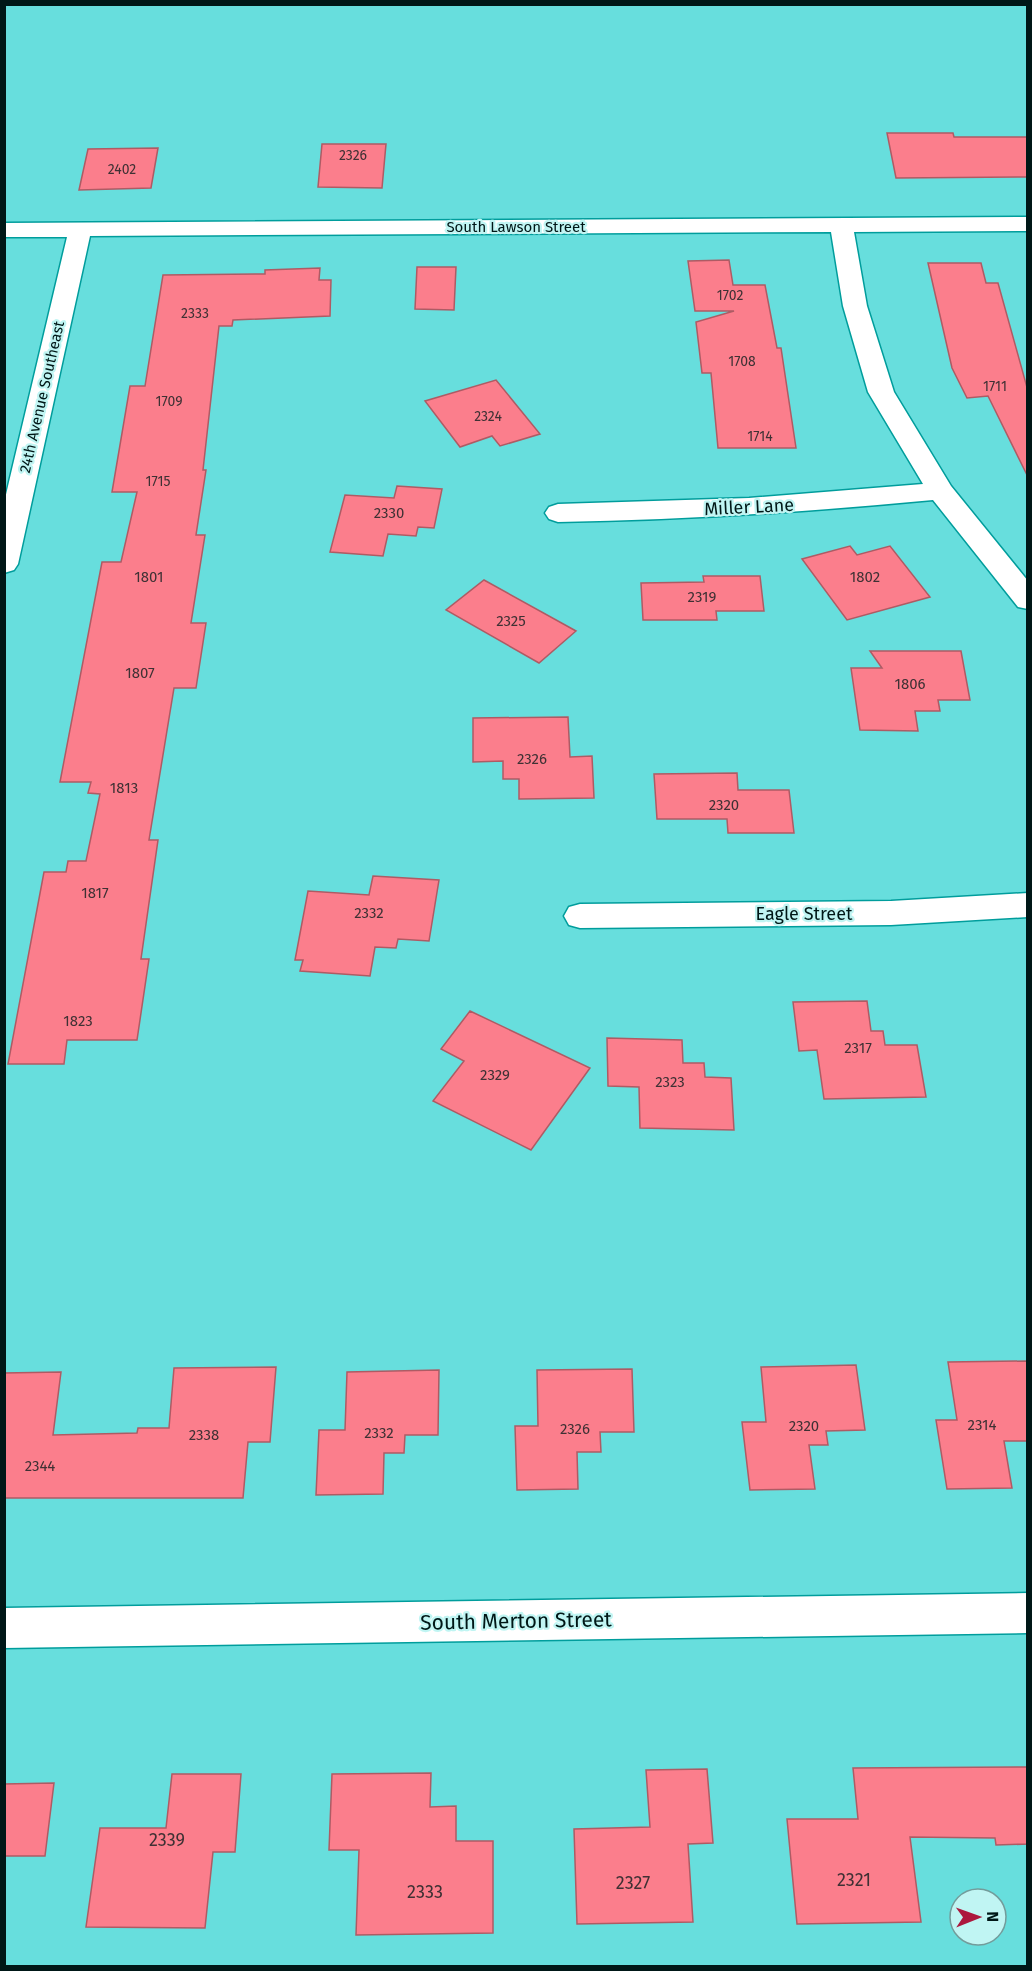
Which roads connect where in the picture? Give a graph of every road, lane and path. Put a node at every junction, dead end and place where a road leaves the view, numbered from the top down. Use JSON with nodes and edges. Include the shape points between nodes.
{"nodes":[{"id":1,"x":1028,"y":224,"type":"edge"},
{"id":2,"x":841,"y":225,"type":"junction"},
{"id":3,"x":80,"y":229,"type":"junction"},
{"id":4,"x":4,"y":230,"type":"edge"},
{"id":5,"x":940,"y":491,"type":"junction"},
{"id":6,"x":558,"y":513,"type":"dead end"},
{"id":7,"x":4,"y":564,"type":"edge"},
{"id":8,"x":1028,"y":600,"type":"edge"},
{"id":9,"x":1028,"y":905,"type":"edge"},
{"id":10,"x":580,"y":916,"type":"dead end"},
{"id":11,"x":1028,"y":1613,"type":"edge"},
{"id":12,"x":4,"y":1628,"type":"edge"}],
"edges":[{"from":1,"to":2,"type":"street","name":"South Lawson Street"},
{"from":2,"to":3,"type":"street","name":"South Lawson Street"},
{"from":2,"to":5,"type":"street","via":[[855,306],[881,392]]},
{"from":3,"to":4,"type":"street","name":"South Lawson Street"},
{"from":3,"to":7,"type":"street","name":"24th Avenue Southeast"},
{"from":5,"to":6,"type":"street","name":"Miller Lane","via":[[797,504]]},
{"from":5,"to":8,"type":"street"},
{"from":9,"to":10,"type":"street","name":"Eagle Street","via":[[891,913]]},
{"from":11,"to":12,"type":"street","name":"South Merton Street"}]}
